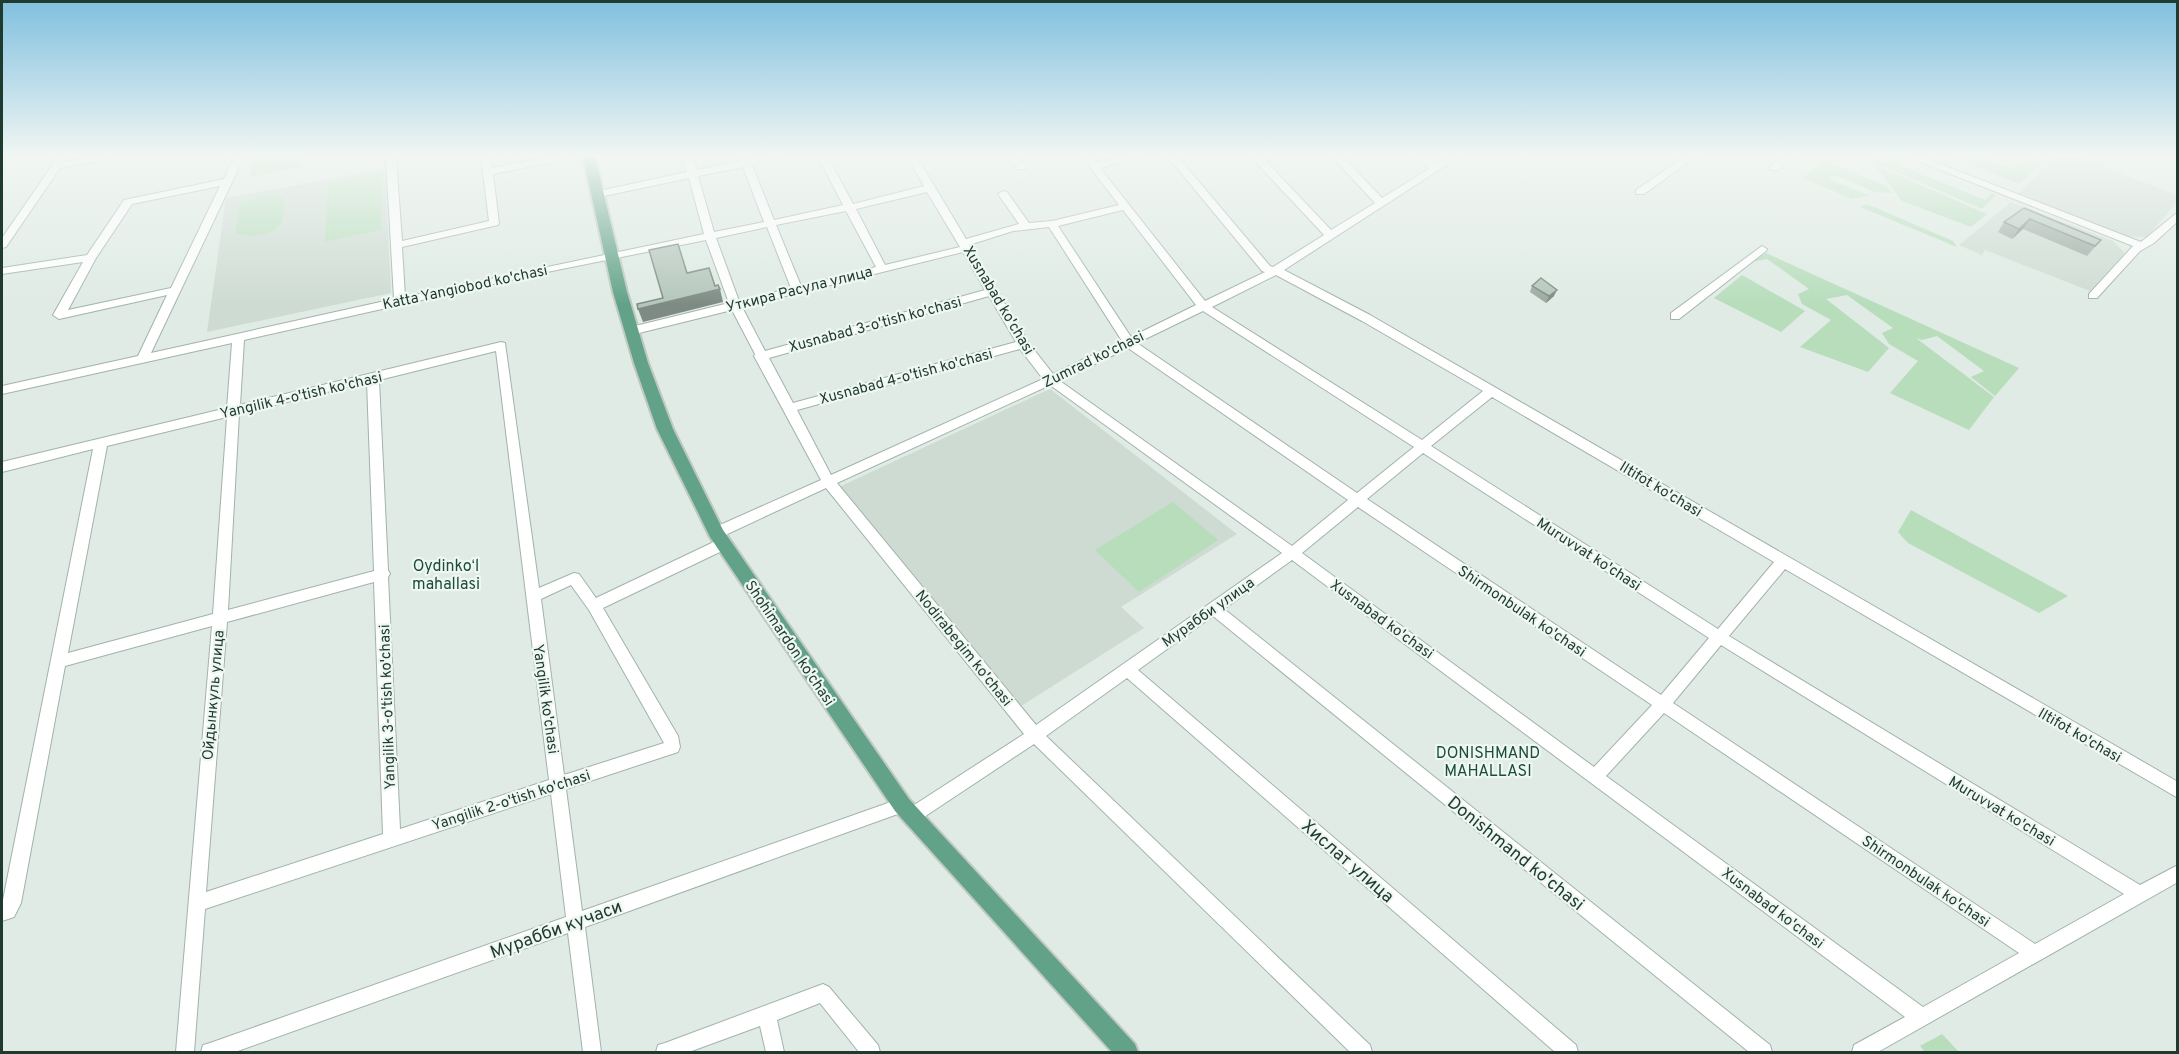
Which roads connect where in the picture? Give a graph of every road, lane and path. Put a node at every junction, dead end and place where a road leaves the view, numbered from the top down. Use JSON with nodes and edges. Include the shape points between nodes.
{"nodes":[{"id":1,"x":28,"y":206,"type":"edge"},
{"id":2,"x":125,"y":206,"type":"edge"},
{"id":3,"x":216,"y":206,"type":"edge"},
{"id":4,"x":394,"y":206,"type":"edge"},
{"id":5,"x":492,"y":206,"type":"edge"},
{"id":6,"x":601,"y":206,"type":"edge"},
{"id":7,"x":702,"y":206,"type":"edge"},
{"id":8,"x":765,"y":206,"type":"edge"},
{"id":9,"x":854,"y":206,"type":"edge"},
{"id":10,"x":941,"y":206,"type":"edge"},
{"id":11,"x":1011,"y":206,"type":"edge"},
{"id":12,"x":1214,"y":206,"type":"edge"},
{"id":13,"x":1302,"y":206,"type":"edge"},
{"id":14,"x":1376,"y":206,"type":"edge"},
{"id":15,"x":2040,"y":206,"type":"edge"},
{"id":16,"x":851,"y":207,"type":"junction"},
{"id":17,"x":1125,"y":207,"type":"joint"},
{"id":18,"x":2178,"y":215,"type":"edge"},
{"id":19,"x":772,"y":223,"type":"junction"},
{"id":20,"x":1052,"y":224,"type":"junction"},
{"id":21,"x":1025,"y":225,"type":"junction"},
{"id":22,"x":710,"y":235,"type":"junction"},
{"id":23,"x":1330,"y":236,"type":"junction"},
{"id":24,"x":2,"y":244,"type":"edge"},
{"id":25,"x":396,"y":245,"type":"junction"},
{"id":26,"x":966,"y":246,"type":"junction"},
{"id":27,"x":2142,"y":246,"type":"junction"},
{"id":28,"x":1762,"y":249,"type":"dead end"},
{"id":29,"x":611,"y":255,"type":"junction"},
{"id":30,"x":91,"y":258,"type":"junction"},
{"id":31,"x":882,"y":269,"type":"junction"},
{"id":32,"x":2,"y":271,"type":"edge"},
{"id":33,"x":1275,"y":271,"type":"junction"},
{"id":34,"x":176,"y":290,"type":"junction"},
{"id":35,"x":797,"y":290,"type":"junction"},
{"id":36,"x":991,"y":292,"type":"junction"},
{"id":37,"x":2093,"y":296,"type":"dead end"},
{"id":38,"x":400,"y":301,"type":"junction"},
{"id":39,"x":735,"y":305,"type":"junction"},
{"id":40,"x":1203,"y":306,"type":"junction"},
{"id":41,"x":1675,"y":316,"type":"dead end"},
{"id":42,"x":631,"y":331,"type":"junction"},
{"id":43,"x":238,"y":337,"type":"junction"},
{"id":44,"x":1129,"y":343,"type":"junction"},
{"id":45,"x":1023,"y":344,"type":"junction"},
{"id":46,"x":501,"y":346,"type":"joint"},
{"id":47,"x":760,"y":356,"type":"junction"},
{"id":48,"x":142,"y":358,"type":"junction"},
{"id":49,"x":373,"y":377,"type":"junction"},
{"id":50,"x":1050,"y":380,"type":"junction"},
{"id":51,"x":2,"y":390,"type":"edge"},
{"id":52,"x":1491,"y":391,"type":"junction"},
{"id":53,"x":788,"y":408,"type":"junction"},
{"id":54,"x":234,"y":410,"type":"junction"},
{"id":55,"x":101,"y":443,"type":"junction"},
{"id":56,"x":1422,"y":447,"type":"junction"},
{"id":57,"x":2,"y":467,"type":"edge"},
{"id":58,"x":828,"y":481,"type":"junction"},
{"id":59,"x":1358,"y":500,"type":"junction"},
{"id":60,"x":720,"y":539,"type":"junction"},
{"id":61,"x":1292,"y":554,"type":"junction"},
{"id":62,"x":1783,"y":561,"type":"junction"},
{"id":63,"x":383,"y":574,"type":"junction"},
{"id":64,"x":532,"y":597,"type":"junction"},
{"id":65,"x":594,"y":606,"type":"junction"},
{"id":66,"x":1213,"y":608,"type":"junction"},
{"id":67,"x":220,"y":617,"type":"junction"},
{"id":68,"x":1719,"y":637,"type":"junction"},
{"id":69,"x":58,"y":662,"type":"junction"},
{"id":70,"x":1127,"y":669,"type":"junction"},
{"id":71,"x":1662,"y":705,"type":"junction"},
{"id":72,"x":1035,"y":735,"type":"junction"},
{"id":73,"x":1596,"y":776,"type":"junction"},
{"id":74,"x":557,"y":785,"type":"junction"},
{"id":75,"x":2178,"y":791,"type":"edge"},
{"id":76,"x":907,"y":811,"type":"junction"},
{"id":77,"x":392,"y":840,"type":"junction"},
{"id":78,"x":2178,"y":873,"type":"edge"},
{"id":79,"x":2140,"y":895,"type":"junction"},
{"id":80,"x":196,"y":904,"type":"junction"},
{"id":81,"x":2,"y":913,"type":"edge"},
{"id":82,"x":575,"y":922,"type":"junction"},
{"id":83,"x":2035,"y":954,"type":"junction"},
{"id":84,"x":766,"y":1014,"type":"junction"},
{"id":85,"x":1922,"y":1018,"type":"junction"},
{"id":86,"x":185,"y":1053,"type":"edge"},
{"id":87,"x":210,"y":1053,"type":"edge"},
{"id":88,"x":592,"y":1053,"type":"edge"},
{"id":89,"x":664,"y":1053,"type":"edge"},
{"id":90,"x":775,"y":1053,"type":"edge"},
{"id":91,"x":870,"y":1053,"type":"edge"},
{"id":92,"x":1126,"y":1053,"type":"edge"},
{"id":93,"x":1363,"y":1053,"type":"edge"},
{"id":94,"x":1569,"y":1053,"type":"edge"},
{"id":95,"x":1764,"y":1053,"type":"edge"},
{"id":96,"x":1861,"y":1053,"type":"edge"}],
"edges":[{"from":1,"to":24,"type":"street"},
{"from":2,"to":30,"type":"street"},
{"from":3,"to":34,"type":"street"},
{"from":4,"to":25,"type":"street"},
{"from":5,"to":25,"type":"street","via":[[494,223]]},
{"from":6,"to":29,"type":"main road","name":"Shohimardon ko'chasi"},
{"from":7,"to":22,"type":"street","name":"Nodirabegim ko'chasi"},
{"from":8,"to":19,"type":"street"},
{"from":9,"to":16,"type":"street","name":"Katta Yangiobod ko'chasi"},
{"from":10,"to":26,"type":"street","name":"Xusnabad ko'chasi"},
{"from":11,"to":21,"type":"street"},
{"from":12,"to":33,"type":"street","name":"Iltifot ko'chasi","via":[[1266,269]]},
{"from":13,"to":23,"type":"street"},
{"from":14,"to":23,"type":"street","name":"Zumrad ko'chasi"},
{"from":15,"to":27,"type":"street"},
{"from":16,"to":19,"type":"street","name":"Katta Yangiobod ko'chasi"},
{"from":16,"to":31,"type":"street"},
{"from":17,"to":20,"type":"street","name":"Уткира Расула улица"},
{"from":17,"to":40,"type":"street","name":"Muruvvat ko'chasi"},
{"from":18,"to":27,"type":"street"},
{"from":19,"to":22,"type":"street","name":"Katta Yangiobod ko'chasi"},
{"from":19,"to":35,"type":"street"},
{"from":20,"to":21,"type":"street","name":"Уткира Расула улица"},
{"from":20,"to":44,"type":"street","name":"Shirmonbulak ko'chasi"},
{"from":21,"to":26,"type":"street","name":"Уткира Расула улица"},
{"from":22,"to":29,"type":"street","name":"Katta Yangiobod ko'chasi"},
{"from":22,"to":39,"type":"street","name":"Nodirabegim ko'chasi"},
{"from":23,"to":33,"type":"street","name":"Zumrad ko'chasi"},
{"from":25,"to":38,"type":"street"},
{"from":26,"to":31,"type":"street","name":"Уткира Расула улица"},
{"from":26,"to":36,"type":"street","name":"Xusnabad ko'chasi"},
{"from":27,"to":37,"type":"street"},
{"from":28,"to":41,"type":"street"},
{"from":29,"to":38,"type":"street","name":"Katta Yangiobod ko'chasi"},
{"from":29,"to":42,"type":"main road","name":"Shohimardon ko'chasi"},
{"from":30,"to":32,"type":"street"},
{"from":30,"to":34,"type":"street","via":[[59,315]]},
{"from":31,"to":35,"type":"street","name":"Уткира Расула улица"},
{"from":33,"to":40,"type":"street","name":"Zumrad ko'chasi"},
{"from":33,"to":52,"type":"street","name":"Iltifot ko'chasi","via":[[1366,318]]},
{"from":34,"to":48,"type":"street"},
{"from":35,"to":39,"type":"street","name":"Уткира Расула улица"},
{"from":36,"to":45,"type":"street","name":"Xusnabad ko'chasi"},
{"from":36,"to":47,"type":"street","name":"Xusnabad 3-o'tish ko'chasi"},
{"from":38,"to":43,"type":"street","name":"Katta Yangiobod ko'chasi"},
{"from":39,"to":42,"type":"street","name":"Уткира Расула улица"},
{"from":39,"to":47,"type":"street","name":"Nodirabegim ko'chasi"},
{"from":40,"to":44,"type":"street","name":"Zumrad ko'chasi"},
{"from":40,"to":56,"type":"street","name":"Muruvvat ko'chasi"},
{"from":42,"to":60,"type":"main road","name":"Shohimardon ko'chasi","via":[[665,429]]},
{"from":43,"to":48,"type":"street","name":"Katta Yangiobod ko'chasi"},
{"from":43,"to":54,"type":"street","name":"Ойдынкуль улица"},
{"from":44,"to":50,"type":"street","name":"Zumrad ko'chasi"},
{"from":44,"to":59,"type":"street","name":"Shirmonbulak ko'chasi"},
{"from":45,"to":50,"type":"street","name":"Xusnabad ko'chasi"},
{"from":45,"to":53,"type":"street","name":"Xusnabad 4-o'tish ko'chasi"},
{"from":46,"to":49,"type":"street","name":"Yangilik 4-o'tish ko'chasi"},
{"from":46,"to":64,"type":"street","name":"Yangilik ko'chasi"},
{"from":47,"to":53,"type":"street","name":"Nodirabegim ko'chasi"},
{"from":48,"to":51,"type":"street","name":"Katta Yangiobod ko'chasi"},
{"from":49,"to":54,"type":"street","name":"Yangilik 4-o'tish ko'chasi"},
{"from":49,"to":63,"type":"street","name":"Yangilik 3-o'tish ko'chasi"},
{"from":50,"to":58,"type":"street","name":"Zumrad ko'chasi"},
{"from":50,"to":61,"type":"street","name":"Xusnabad ko'chasi"},
{"from":52,"to":56,"type":"street","name":"Мурабби улица"},
{"from":52,"to":62,"type":"street","name":"Iltifot ko'chasi"},
{"from":53,"to":58,"type":"street","name":"Nodirabegim ko'chasi"},
{"from":54,"to":55,"type":"street","name":"Yangilik 4-o'tish ko'chasi"},
{"from":54,"to":67,"type":"street","name":"Ойдынкуль улица"},
{"from":55,"to":57,"type":"street","name":"Yangilik 4-o'tish ko'chasi"},
{"from":55,"to":69,"type":"street"},
{"from":56,"to":59,"type":"street","name":"Мурабби улица"},
{"from":56,"to":68,"type":"street","name":"Muruvvat ko'chasi"},
{"from":58,"to":60,"type":"street","name":"Zumrad ko'chasi"},
{"from":58,"to":72,"type":"street","name":"Nodirabegim ko'chasi"},
{"from":59,"to":61,"type":"street","name":"Мурабби улица"},
{"from":59,"to":71,"type":"street","name":"Shirmonbulak ko'chasi"},
{"from":60,"to":65,"type":"street"},
{"from":60,"to":76,"type":"main road","name":"Shohimardon ko'chasi"},
{"from":61,"to":66,"type":"street","name":"Мурабби улица"},
{"from":61,"to":73,"type":"street","name":"Xusnabad ko'chasi"},
{"from":62,"to":68,"type":"street"},
{"from":62,"to":75,"type":"street","name":"Iltifot ko'chasi"},
{"from":63,"to":67,"type":"street"},
{"from":63,"to":77,"type":"street","name":"Yangilik 3-o'tish ko'chasi"},
{"from":64,"to":65,"type":"street","name":"Yangilik 2-o'tish ko'chasi","via":[[573,578]]},
{"from":64,"to":74,"type":"street","name":"Yangilik ko'chasi"},
{"from":65,"to":74,"type":"street","name":"Yangilik 2-o'tish ko'chasi","via":[[673,745]]},
{"from":66,"to":70,"type":"street","name":"Мурабби улица"},
{"from":66,"to":95,"type":"street","name":"Donishmand ko'chasi"},
{"from":67,"to":69,"type":"street"},
{"from":67,"to":80,"type":"street","name":"Ойдынкуль улица"},
{"from":68,"to":71,"type":"street"},
{"from":68,"to":79,"type":"street","name":"Muruvvat ko'chasi"},
{"from":69,"to":81,"type":"street","via":[[12,903]]},
{"from":70,"to":72,"type":"street","name":"Мурабби улица"},
{"from":70,"to":94,"type":"street","name":"Хислат улица"},
{"from":71,"to":73,"type":"street"},
{"from":71,"to":83,"type":"street","name":"Shirmonbulak ko'chasi"},
{"from":72,"to":76,"type":"street","name":"Мурабби улица"},
{"from":72,"to":93,"type":"street","name":"Nodirabegim ko'chasi"},
{"from":73,"to":85,"type":"street","name":"Xusnabad ko'chasi"},
{"from":74,"to":77,"type":"street","name":"Yangilik 2-o'tish ko'chasi"},
{"from":74,"to":82,"type":"street","name":"Yangilik ko'chasi"},
{"from":76,"to":82,"type":"street","name":"Мурабби кучаси"},
{"from":76,"to":92,"type":"main road","name":"Shohimardon ko'chasi"},
{"from":77,"to":80,"type":"street","name":"Yangilik 2-o'tish ko'chasi"},
{"from":78,"to":79,"type":"street"},
{"from":79,"to":83,"type":"street"},
{"from":80,"to":86,"type":"street","name":"Ойдынкуль улица"},
{"from":82,"to":87,"type":"street","name":"Мурабби кучаси"},
{"from":82,"to":88,"type":"street","name":"Yangilik ko'chasi"},
{"from":83,"to":85,"type":"street"},
{"from":84,"to":89,"type":"street"},
{"from":84,"to":90,"type":"street"},
{"from":84,"to":91,"type":"street","via":[[823,993]]},
{"from":85,"to":96,"type":"street"}]}
